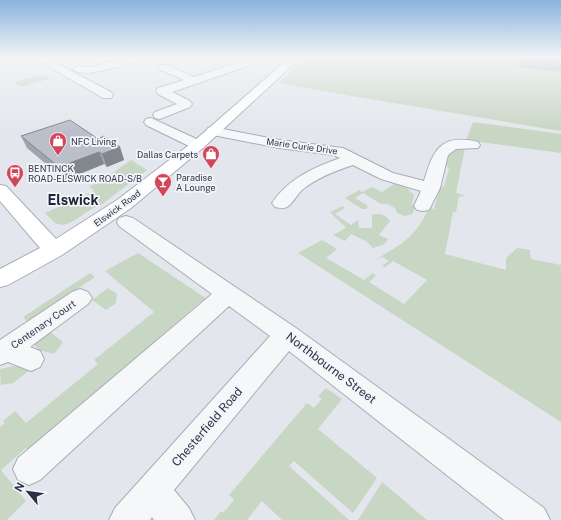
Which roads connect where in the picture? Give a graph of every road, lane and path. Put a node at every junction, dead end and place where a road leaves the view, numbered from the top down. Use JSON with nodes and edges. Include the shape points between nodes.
{"nodes":[{"id":1,"x":84,"y":82,"type":"edge"},
{"id":2,"x":188,"y":82,"type":"edge"},
{"id":3,"x":268,"y":82,"type":"edge"},
{"id":4,"x":107,"y":95,"type":"dead end"},
{"id":5,"x":214,"y":131,"type":"junction"},
{"id":6,"x":198,"y":145,"type":"junction"},
{"id":7,"x":473,"y":145,"type":"dead end"},
{"id":8,"x":353,"y":159,"type":"junction"},
{"id":9,"x":431,"y":188,"type":"junction"},
{"id":10,"x":0,"y":190,"type":"edge"},
{"id":11,"x":281,"y":203,"type":"dead end"},
{"id":12,"x":423,"y":206,"type":"dead end"},
{"id":13,"x":126,"y":222,"type":"dead end"},
{"id":14,"x":54,"y":250,"type":"junction"},
{"id":15,"x":0,"y":279,"type":"edge"},
{"id":16,"x":229,"y":293,"type":"junction"},
{"id":17,"x":80,"y":298,"type":"dead end"},
{"id":18,"x":288,"y":335,"type":"junction"},
{"id":19,"x":3,"y":352,"type":"edge"},
{"id":20,"x":31,"y":359,"type":"dead end"},
{"id":21,"x":29,"y":469,"type":"dead end"},
{"id":22,"x":152,"y":491,"type":"junction"},
{"id":23,"x":127,"y":520,"type":"edge"},
{"id":24,"x":177,"y":520,"type":"edge"},
{"id":25,"x":532,"y":520,"type":"edge"}],
"edges":[{"from":1,"to":4,"type":"street"},
{"from":2,"to":6,"type":"street","via":[[162,91],[186,104],[156,118]]},
{"from":3,"to":5,"type":"main road","name":"Elswick Road"},
{"from":5,"to":6,"type":"main road","name":"Elswick Road"},
{"from":5,"to":8,"type":"street","name":"Marie Curie Drive","via":[[279,144],[329,149],[344,153]]},
{"from":6,"to":14,"type":"main road","name":"Elswick Road","via":[[124,204]]},
{"from":7,"to":9,"type":"street","via":[[456,143],[442,150]]},
{"from":8,"to":9,"type":"street","name":"Marie Curie Drive","via":[[387,176]]},
{"from":8,"to":11,"type":"street","via":[[304,179],[293,187]]},
{"from":9,"to":12,"type":"street"},
{"from":10,"to":14,"type":"main road"},
{"from":13,"to":16,"type":"street","name":"Northbourne Street"},
{"from":14,"to":15,"type":"main road","name":"Elswick Road"},
{"from":16,"to":18,"type":"street","name":"Northbourne Street"},
{"from":16,"to":21,"type":"street"},
{"from":17,"to":19,"type":"street","name":"Centenary Court"},
{"from":18,"to":22,"type":"street","name":"Chesterfield Road"},
{"from":18,"to":25,"type":"street","name":"Northbourne Street"},
{"from":19,"to":20,"type":"street","name":"Centenary Court"},
{"from":22,"to":23,"type":"street","name":"Chesterfield Road"},
{"from":22,"to":24,"type":"street"}]}
